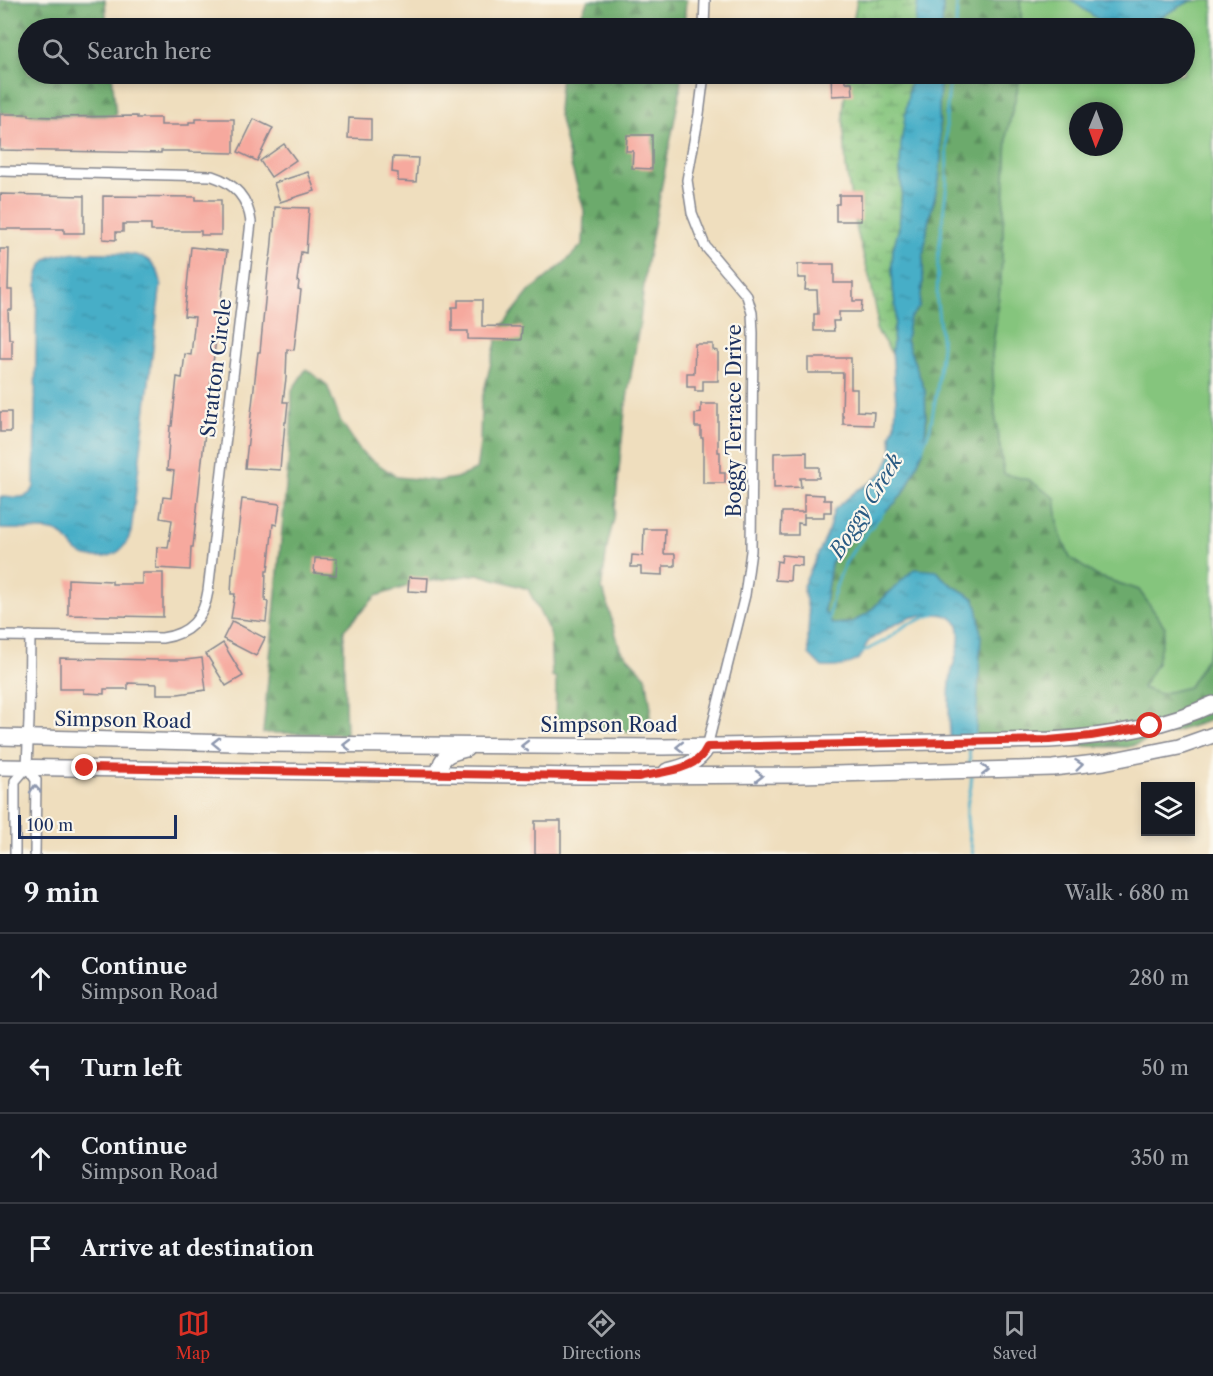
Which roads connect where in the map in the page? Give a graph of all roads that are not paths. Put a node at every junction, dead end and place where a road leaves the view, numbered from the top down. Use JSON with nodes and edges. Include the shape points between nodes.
{"nodes":[{"id":1,"x":705,"y":0,"type":"edge"},
{"id":2,"x":704,"y":18,"type":"edge"},
{"id":3,"x":703,"y":84,"type":"edge"},
{"id":4,"x":0,"y":171,"type":"edge"},
{"id":5,"x":0,"y":636,"type":"edge"},
{"id":6,"x":30,"y":636,"type":"junction"},
{"id":7,"x":1213,"y":704,"type":"edge"},
{"id":8,"x":1213,"y":735,"type":"edge"},
{"id":9,"x":0,"y":737,"type":"edge"},
{"id":10,"x":29,"y":745,"type":"junction"},
{"id":11,"x":480,"y":746,"type":"junction"},
{"id":12,"x":707,"y":747,"type":"junction"},
{"id":13,"x":0,"y":767,"type":"edge"},
{"id":14,"x":27,"y":767,"type":"junction"},
{"id":15,"x":439,"y":774,"type":"junction"},
{"id":16,"x":638,"y":777,"type":"junction"},
{"id":17,"x":15,"y":854,"type":"edge"},
{"id":18,"x":35,"y":854,"type":"edge"}],
"edges":[{"from":1,"to":2,"type":"street"},
{"from":3,"to":12,"type":"street","name":"Boggy Terrace Drive","via":[[687,180],[692,213],[705,246],[747,296],[753,333],[751,551],[745,595]]},
{"from":4,"to":6,"type":"street","name":"Stratton Circle","via":[[212,176],[238,190],[251,222],[207,601],[201,616],[186,630],[162,638]]},
{"from":5,"to":6,"type":"street","name":"Stratton Circle"},
{"from":6,"to":10,"type":"street"},
{"from":7,"to":12,"type":"main road","name":"Simpson Road","via":[[1150,726],[1069,739]]},
{"from":16,"to":8,"type":"main road","one_way":true,"via":[[1053,768],[1179,747]]},
{"from":9,"to":10,"type":"main road","name":"Simpson Road"},
{"from":11,"to":10,"type":"main road","name":"Simpson Road","one_way":true},
{"from":10,"to":14,"type":"street"},
{"from":12,"to":11,"type":"main road","name":"Simpson Road","one_way":true},
{"from":11,"to":15,"type":"main road","via":[[447,755],[439,766]]},
{"from":12,"to":16,"type":"main road","via":[[694,762],[681,768]]},
{"from":13,"to":14,"type":"main road"},
{"from":14,"to":15,"type":"main road"},
{"from":14,"to":17,"type":"street","via":[[15,781]]},
{"from":18,"to":14,"type":"street","one_way":true,"via":[[36,780]]},
{"from":15,"to":16,"type":"main road"}]}
